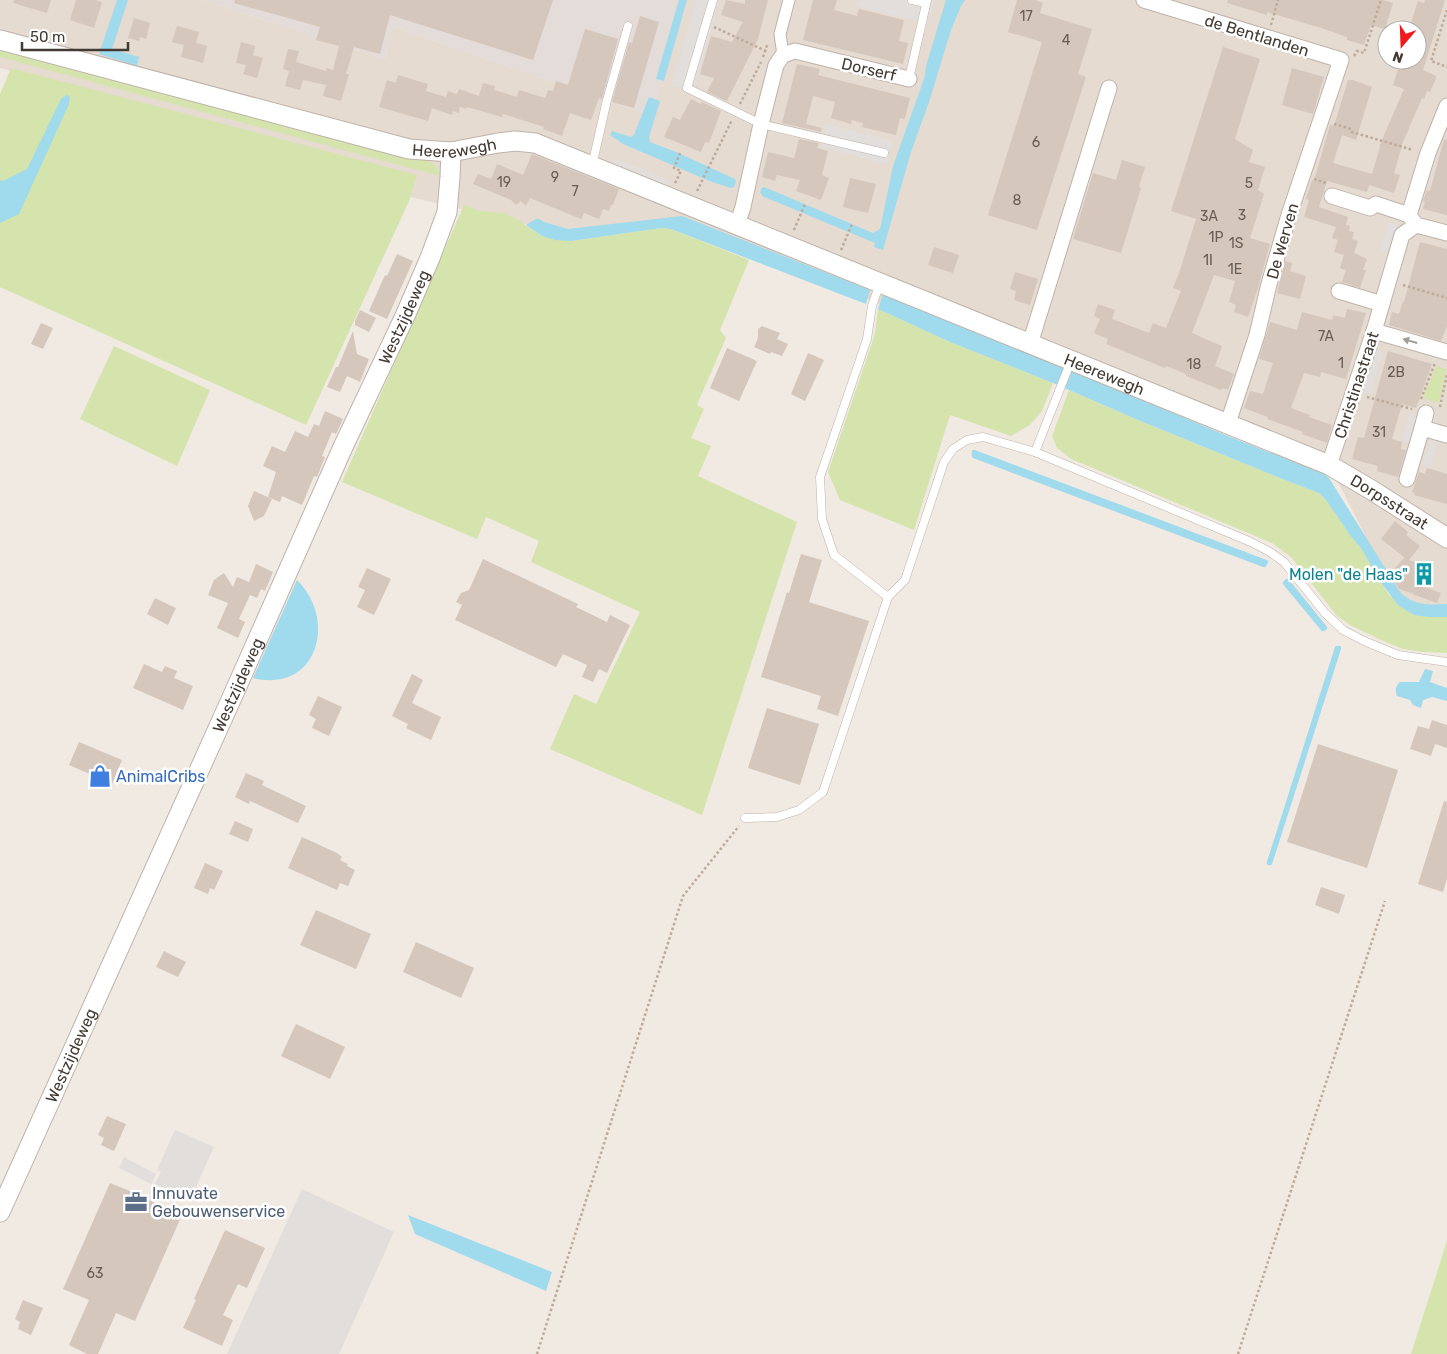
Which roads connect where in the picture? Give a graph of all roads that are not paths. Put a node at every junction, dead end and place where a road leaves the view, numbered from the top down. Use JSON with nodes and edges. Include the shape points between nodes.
{"nodes":[{"id":1,"x":713,"y":0,"type":"edge"},
{"id":2,"x":789,"y":0,"type":"edge"},
{"id":3,"x":912,"y":0,"type":"edge"},
{"id":4,"x":1144,"y":0,"type":"edge"},
{"id":5,"x":926,"y":2,"type":"edge"},
{"id":6,"x":1182,"y":6,"type":"edge"},
{"id":7,"x":628,"y":26,"type":"dead end"},
{"id":8,"x":7,"y":42,"type":"edge"},
{"id":9,"x":782,"y":57,"type":"junction"},
{"id":10,"x":1341,"y":60,"type":"joint"},
{"id":11,"x":909,"y":78,"type":"joint"},
{"id":12,"x":1109,"y":88,"type":"dead end"},
{"id":13,"x":1447,"y":106,"type":"edge"},
{"id":14,"x":761,"y":124,"type":"junction"},
{"id":15,"x":451,"y":152,"type":"junction"},
{"id":16,"x":884,"y":154,"type":"dead end"},
{"id":17,"x":592,"y":166,"type":"junction"},
{"id":18,"x":1332,"y":196,"type":"road end"},
{"id":19,"x":1412,"y":220,"type":"junction"},
{"id":20,"x":737,"y":225,"type":"junction"},
{"id":21,"x":1447,"y":233,"type":"edge"},
{"id":22,"x":878,"y":288,"type":"junction"},
{"id":23,"x":1339,"y":291,"type":"dead end"},
{"id":24,"x":1382,"y":304,"type":"junction"},
{"id":25,"x":1374,"y":331,"type":"junction"},
{"id":26,"x":1030,"y":344,"type":"junction"},
{"id":27,"x":1447,"y":352,"type":"edge"},
{"id":28,"x":1070,"y":364,"type":"junction"},
{"id":29,"x":1421,"y":412,"type":"road end"},
{"id":30,"x":1228,"y":424,"type":"junction"},
{"id":31,"x":1422,"y":428,"type":"junction"},
{"id":32,"x":1447,"y":435,"type":"edge"},
{"id":33,"x":1035,"y":452,"type":"junction"},
{"id":34,"x":1330,"y":465,"type":"junction"},
{"id":35,"x":1407,"y":479,"type":"dead end"},
{"id":36,"x":1447,"y":538,"type":"edge"},
{"id":37,"x":888,"y":597,"type":"junction"},
{"id":38,"x":1447,"y":662,"type":"edge"},
{"id":39,"x":744,"y":818,"type":"road end"},
{"id":40,"x":0,"y":1212,"type":"edge"}],
"edges":[{"from":1,"to":14,"type":"lane","via":[[687,88]]},
{"from":2,"to":9,"type":"street","via":[[780,34]]},
{"from":3,"to":5,"type":"lane","name":"Dorserf"},
{"from":4,"to":6,"type":"street","name":"de Bentlanden"},
{"from":5,"to":11,"type":"lane","name":"Dorserf"},
{"from":6,"to":10,"type":"street","name":"de Bentlanden"},
{"from":7,"to":17,"type":"lane"},
{"from":8,"to":15,"type":"street","name":"Heerewegh","via":[[409,149]]},
{"from":9,"to":11,"type":"street","name":"Dorserf","via":[[795,51]]},
{"from":9,"to":14,"type":"street","via":[[776,65]]},
{"from":10,"to":30,"type":"street","name":"De Werven","via":[[1289,215],[1257,336]]},
{"from":12,"to":26,"type":"street"},
{"from":13,"to":19,"type":"street","name":"Christinastraat","via":[[1428,155]]},
{"from":14,"to":16,"type":"lane"},
{"from":14,"to":20,"type":"street"},
{"from":15,"to":17,"type":"street","name":"Heerewegh","via":[[498,143],[535,143]]},
{"from":15,"to":40,"type":"street","name":"Westzijdeweg","via":[[447,212],[430,258]]},
{"from":17,"to":20,"type":"street","name":"Heerewegh"},
{"from":18,"to":19,"type":"street","via":[[1370,208],[1376,204]]},
{"from":19,"to":21,"type":"street"},
{"from":19,"to":24,"type":"street","name":"Christinastraat","via":[[1402,235]]},
{"from":20,"to":22,"type":"street","name":"Heerewegh"},
{"from":22,"to":26,"type":"street","name":"Heerewegh"},
{"from":22,"to":37,"type":"lane","via":[[867,339],[820,476],[822,519],[834,555]]},
{"from":23,"to":24,"type":"street"},
{"from":24,"to":25,"type":"street","name":"Christinastraat"},
{"from":27,"to":25,"type":"street","one_way":true},
{"from":25,"to":34,"type":"street","name":"Christinastraat"},
{"from":26,"to":28,"type":"street","name":"Heerewegh"},
{"from":28,"to":30,"type":"street","name":"Heerewegh"},
{"from":28,"to":33,"type":"lane"},
{"from":29,"to":31,"type":"street"},
{"from":30,"to":34,"type":"street","name":"Heerewegh"},
{"from":31,"to":32,"type":"street"},
{"from":31,"to":35,"type":"street"},
{"from":33,"to":37,"type":"lane","via":[[983,437],[967,440],[953,449],[944,462],[906,580]]},
{"from":33,"to":38,"type":"lane","via":[[1270,552],[1284,562],[1325,613],[1343,630],[1364,642],[1398,655]]},
{"from":34,"to":36,"type":"street","name":"Dorpsstraat"},
{"from":37,"to":39,"type":"lane","via":[[823,792],[799,810],[777,817]]}]}
